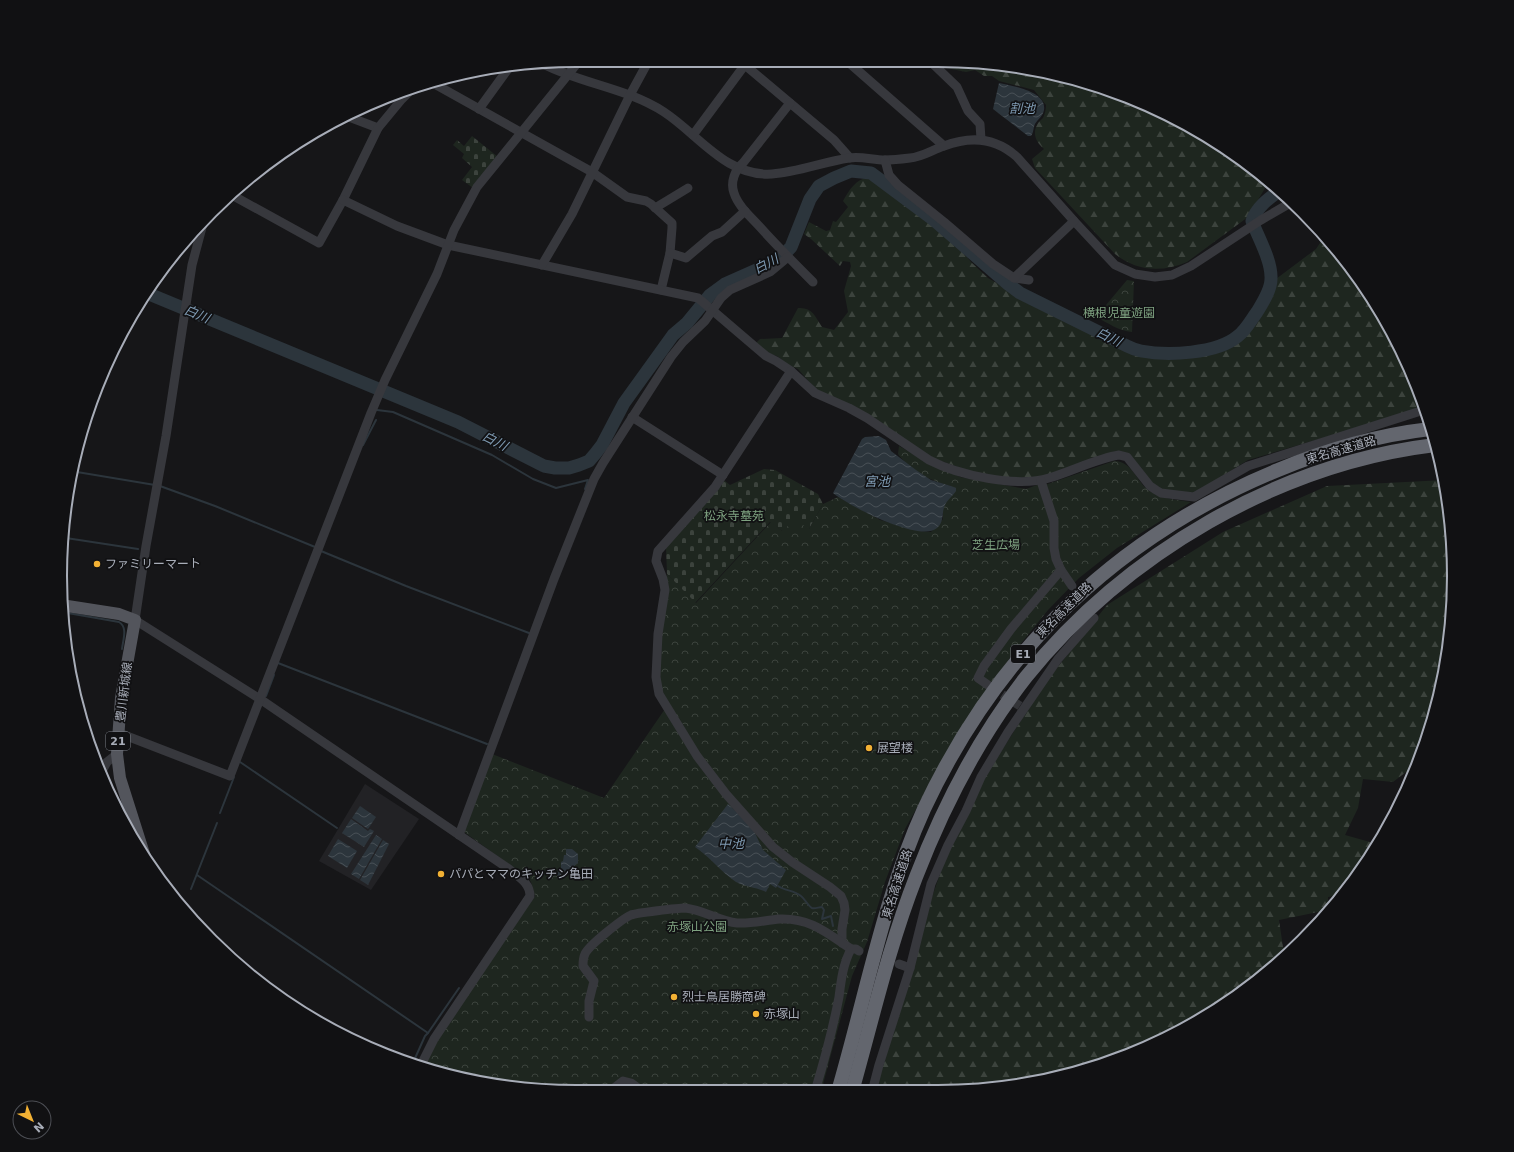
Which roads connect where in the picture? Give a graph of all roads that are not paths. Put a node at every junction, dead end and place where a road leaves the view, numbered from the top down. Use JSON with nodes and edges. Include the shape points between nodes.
{"nodes":[{"id":1,"x":574,"y":67,"type":"edge"},
{"id":2,"x":645,"y":67,"type":"edge"},
{"id":3,"x":741,"y":67,"type":"edge"},
{"id":4,"x":750,"y":67,"type":"edge"},
{"id":5,"x":854,"y":67,"type":"edge"},
{"id":6,"x":936,"y":67,"type":"edge"},
{"id":7,"x":553,"y":68,"type":"edge"},
{"id":8,"x":506,"y":72,"type":"edge"},
{"id":9,"x":569,"y":74,"type":"junction"},
{"id":10,"x":438,"y":86,"type":"edge"},
{"id":11,"x":630,"y":94,"type":"junction"},
{"id":12,"x":404,"y":97,"type":"edge"},
{"id":13,"x":790,"y":103,"type":"junction"},
{"id":14,"x":479,"y":109,"type":"junction"},
{"id":15,"x":353,"y":118,"type":"edge"},
{"id":16,"x":378,"y":128,"type":"junction"},
{"id":17,"x":521,"y":132,"type":"junction"},
{"id":18,"x":693,"y":135,"type":"junction"},
{"id":19,"x":981,"y":139,"type":"junction"},
{"id":20,"x":944,"y":146,"type":"junction"},
{"id":21,"x":850,"y":158,"type":"junction"},
{"id":22,"x":885,"y":160,"type":"junction"},
{"id":23,"x":737,"y":168,"type":"junction"},
{"id":24,"x":592,"y":172,"type":"junction"},
{"id":25,"x":688,"y":188,"type":"dead end"},
{"id":26,"x":236,"y":197,"type":"edge"},
{"id":27,"x":343,"y":200,"type":"junction"},
{"id":28,"x":1287,"y":205,"type":"edge"},
{"id":29,"x":655,"y":208,"type":"junction"},
{"id":30,"x":745,"y":211,"type":"junction"},
{"id":31,"x":1074,"y":222,"type":"junction"},
{"id":32,"x":201,"y":232,"type":"edge"},
{"id":33,"x":448,"y":245,"type":"junction"},
{"id":34,"x":670,"y":254,"type":"junction"},
{"id":35,"x":788,"y":257,"type":"junction"},
{"id":36,"x":542,"y":265,"type":"junction"},
{"id":37,"x":1014,"y":278,"type":"junction"},
{"id":38,"x":1029,"y":280,"type":"dead end"},
{"id":39,"x":814,"y":282,"type":"dead end"},
{"id":40,"x":661,"y":290,"type":"junction"},
{"id":41,"x":711,"y":310,"type":"junction"},
{"id":42,"x":791,"y":371,"type":"junction"},
{"id":43,"x":1420,"y":411,"type":"edge"},
{"id":44,"x":632,"y":417,"type":"junction"},
{"id":45,"x":1426,"y":430,"type":"edge"},
{"id":46,"x":1430,"y":446,"type":"edge"},
{"id":47,"x":723,"y":475,"type":"junction"},
{"id":48,"x":1041,"y":481,"type":"junction"},
{"id":49,"x":1061,"y":570,"type":"junction"},
{"id":50,"x":1072,"y":586,"type":"dead end"},
{"id":51,"x":68,"y":606,"type":"edge"},
{"id":52,"x":1094,"y":618,"type":"dead end"},
{"id":53,"x":135,"y":620,"type":"junction"},
{"id":54,"x":988,"y":685,"type":"tunnel mouth"},
{"id":55,"x":260,"y":699,"type":"junction"},
{"id":56,"x":119,"y":733,"type":"junction"},
{"id":57,"x":117,"y":754,"type":"junction"},
{"id":58,"x":104,"y":767,"type":"edge"},
{"id":59,"x":138,"y":835,"type":"edge"},
{"id":60,"x":459,"y":835,"type":"junction"},
{"id":61,"x":842,"y":943,"type":"junction"},
{"id":62,"x":899,"y":964,"type":"dead end"},
{"id":63,"x":885,"y":968,"type":"junction"},
{"id":64,"x":910,"y":968,"type":"junction"},
{"id":65,"x":589,"y":1017,"type":"dead end"},
{"id":66,"x":423,"y":1061,"type":"edge"},
{"id":67,"x":618,"y":1085,"type":"edge"},
{"id":68,"x":634,"y":1085,"type":"edge"},
{"id":69,"x":817,"y":1085,"type":"edge"},
{"id":70,"x":840,"y":1085,"type":"edge"},
{"id":71,"x":854,"y":1085,"type":"edge"},
{"id":72,"x":864,"y":1085,"type":"edge"},
{"id":73,"x":874,"y":1085,"type":"edge"}],
"edges":[{"from":1,"to":9,"type":"street"},
{"from":2,"to":11,"type":"street"},
{"from":3,"to":18,"type":"street"},
{"from":4,"to":13,"type":"street"},
{"from":5,"to":20,"type":"street"},
{"from":6,"to":19,"type":"street","via":[[960,91],[968,111],[980,124]]},
{"from":7,"to":9,"type":"street"},
{"from":8,"to":14,"type":"street"},
{"from":9,"to":11,"type":"street"},
{"from":9,"to":17,"type":"street"},
{"from":10,"to":14,"type":"street"},
{"from":11,"to":18,"type":"street","via":[[665,113]]},
{"from":11,"to":24,"type":"street"},
{"from":12,"to":16,"type":"street"},
{"from":13,"to":21,"type":"street","via":[[834,140]]},
{"from":13,"to":23,"type":"street"},
{"from":14,"to":17,"type":"street"},
{"from":15,"to":16,"type":"street"},
{"from":16,"to":27,"type":"street"},
{"from":17,"to":24,"type":"street"},
{"from":17,"to":33,"type":"street","via":[[477,186]]},
{"from":18,"to":23,"type":"street"},
{"from":19,"to":20,"type":"street","via":[[966,139]]},
{"from":19,"to":31,"type":"street","via":[[1010,151]]},
{"from":20,"to":22,"type":"street","via":[[911,158]]},
{"from":21,"to":22,"type":"street"},
{"from":21,"to":23,"type":"street","via":[[774,174]]},
{"from":22,"to":37,"type":"street","via":[[889,175],[898,186]]},
{"from":23,"to":30,"type":"street","via":[[733,192]]},
{"from":24,"to":29,"type":"street","via":[[627,197],[646,202]]},
{"from":24,"to":36,"type":"street","via":[[572,214]]},
{"from":25,"to":29,"type":"street"},
{"from":26,"to":27,"type":"street","via":[[319,243]]},
{"from":27,"to":33,"type":"street","via":[[397,226]]},
{"from":28,"to":31,"type":"street","via":[[1191,266],[1172,275],[1155,277],[1135,274],[1115,265]]},
{"from":29,"to":34,"type":"street","via":[[672,223]]},
{"from":30,"to":34,"type":"street","via":[[722,232],[712,236],[686,258]]},
{"from":30,"to":35,"type":"street"},
{"from":31,"to":37,"type":"street"},
{"from":32,"to":53,"type":"street","via":[[192,264]]},
{"from":33,"to":36,"type":"street"},
{"from":33,"to":55,"type":"street","via":[[437,274],[378,397]]},
{"from":34,"to":40,"type":"street"},
{"from":35,"to":39,"type":"street"},
{"from":35,"to":41,"type":"street","via":[[770,272],[730,290]]},
{"from":36,"to":40,"type":"street"},
{"from":37,"to":38,"type":"street"},
{"from":40,"to":41,"type":"street","via":[[698,298]]},
{"from":41,"to":42,"type":"street","via":[[766,356]]},
{"from":41,"to":44,"type":"street","via":[[705,321],[671,357]]},
{"from":42,"to":47,"type":"street"},
{"from":42,"to":48,"type":"street","via":[[814,393],[867,418],[939,465],[975,476],[1027,483]]},
{"from":43,"to":48,"type":"street","via":[[1248,466],[1194,497],[1156,490],[1127,457],[1119,455]]},
{"from":44,"to":47,"type":"street"},
{"from":44,"to":60,"type":"street","via":[[594,479],[512,689]]},
{"from":45,"to":70,"type":"highway","name":"東名高速道路","number":"E1","via":[[1392,435],[1320,454],[1255,479],[1190,512],[1097,578],[1036,638],[1001,680],[969,726],[945,767],[924,811],[895,886]]},
{"from":46,"to":63,"type":"highway","name":"東名高速道路","number":"E1","via":[[1358,460],[1293,481],[1260,496],[1182,538],[1114,587],[1086,613],[1026,678],[970,761],[918,870]]},
{"from":47,"to":61,"type":"street","via":[[658,551],[656,557],[664,590],[656,677],[659,694],[697,756],[726,794],[773,847],[841,896],[845,910]]},
{"from":48,"to":49,"type":"street","via":[[1054,521],[1054,548]]},
{"from":49,"to":50,"type":"street"},
{"from":49,"to":54,"type":"street","via":[[1011,629],[984,666],[978,678]]},
{"from":51,"to":53,"type":"main road","via":[[119,614]]},
{"from":52,"to":64,"type":"street","via":[[1058,659],[1022,707],[981,777],[930,884]]},
{"from":53,"to":55,"type":"street"},
{"from":53,"to":56,"type":"main road","name":"豊川新城線","number":"21","via":[[121,698]]},
{"from":55,"to":56,"type":"street","via":[[230,776]]},
{"from":55,"to":60,"type":"street"},
{"from":56,"to":57,"type":"main road","name":"豊川新城線","number":"21"},
{"from":57,"to":58,"type":"street"},
{"from":57,"to":59,"type":"main road","name":"豊川新城線","number":"21","via":[[120,778]]},
{"from":60,"to":66,"type":"street","via":[[525,882],[530,896],[434,1039]]},
{"from":61,"to":65,"type":"street","via":[[823,930],[797,920],[738,923],[684,908],[632,914],[612,927],[585,953],[583,966],[594,980],[589,1001]]},
{"from":61,"to":69,"type":"street","via":[[855,950],[841,976],[826,1057]]},
{"from":62,"to":64,"type":"street"},
{"from":63,"to":71,"type":"highway","name":"東名高速道路","number":"E1"},
{"from":63,"to":72,"type":"highway","via":[[883,995]]},
{"from":64,"to":73,"type":"street"},
{"from":67,"to":68,"type":"street","via":[[623,1081]]}]}
